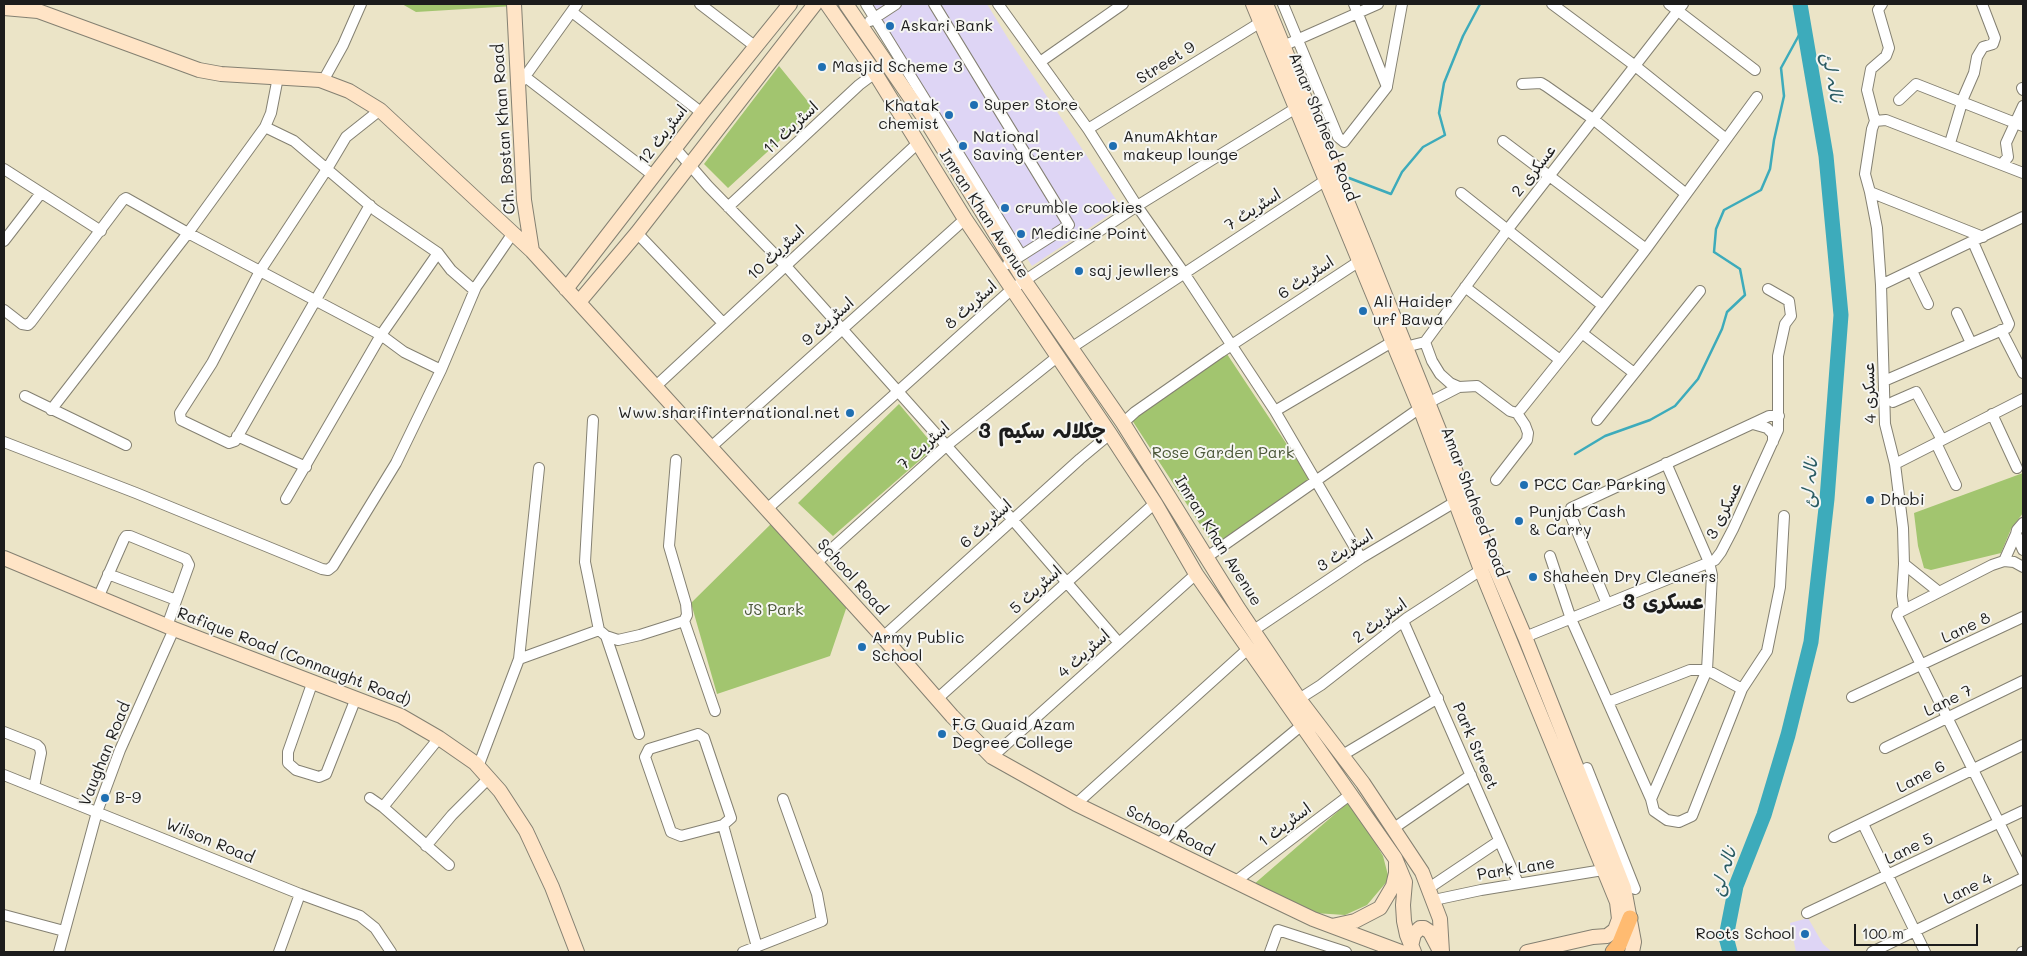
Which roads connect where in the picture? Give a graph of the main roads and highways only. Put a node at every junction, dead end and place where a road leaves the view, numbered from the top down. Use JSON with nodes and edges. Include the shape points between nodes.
{"nodes":[{"id":1,"x":514,"y":4,"type":"edge"},
{"id":2,"x":790,"y":4,"type":"edge"},
{"id":3,"x":815,"y":4,"type":"edge"},
{"id":4,"x":827,"y":4,"type":"edge"},
{"id":5,"x":846,"y":4,"type":"edge"},
{"id":6,"x":1253,"y":4,"type":"edge"},
{"id":7,"x":1266,"y":4,"type":"edge"},
{"id":8,"x":4,"y":8,"type":"edge"},
{"id":9,"x":1301,"y":105,"type":"junction"},
{"id":10,"x":532,"y":251,"type":"junction"},
{"id":11,"x":566,"y":289,"type":"junction"},
{"id":12,"x":579,"y":302,"type":"junction"},
{"id":13,"x":1399,"y":344,"type":"junction"},
{"id":14,"x":1424,"y":405,"type":"junction"},
{"id":15,"x":1471,"y":528,"type":"junction"},
{"id":16,"x":4,"y":558,"type":"edge"},
{"id":17,"x":1395,"y":858,"type":"junction"},
{"id":18,"x":1626,"y":897,"type":"junction"},
{"id":19,"x":1630,"y":918,"type":"junction"},
{"id":20,"x":1331,"y":926,"type":"junction"},
{"id":21,"x":1409,"y":950,"type":"edge"},
{"id":22,"x":577,"y":952,"type":"edge"},
{"id":23,"x":1442,"y":952,"type":"edge"},
{"id":24,"x":1527,"y":952,"type":"edge"},
{"id":25,"x":1613,"y":952,"type":"edge"},
{"id":26,"x":1632,"y":952,"type":"edge"}],
"edges":[{"from":1,"to":10,"type":"main road","name":"Ch. Bostan Khan Road","via":[[521,82],[524,200]]},
{"from":2,"to":11,"type":"main road","name":"اسٹریٹ 12"},
{"from":3,"to":12,"type":"main road"},
{"from":4,"to":17,"type":"main road","name":"Imran Khan Avenue","via":[[875,74],[965,219],[1155,503],[1196,574]]},
{"from":5,"to":23,"type":"main road","name":"Imran Khan Avenue","via":[[1017,258],[1024,280],[1122,423],[1298,699],[1363,783],[1422,872],[1440,919]]},
{"from":6,"to":9,"type":"main road","name":"Amar Shaheed Road"},
{"from":7,"to":9,"type":"main road","name":"Amar Shaheed Road"},
{"from":8,"to":10,"type":"main road","name":"School Road","via":[[38,11],[199,70],[323,81],[349,90],[380,110]]},
{"from":9,"to":13,"type":"main road","name":"Amar Shaheed Road"},
{"from":9,"to":13,"type":"main road","name":"Amar Shaheed Road","via":[[1358,262]]},
{"from":10,"to":11,"type":"main road","name":"School Road"},
{"from":11,"to":12,"type":"main road","name":"School Road"},
{"from":12,"to":20,"type":"main road","name":"School Road","via":[[992,757],[1076,804]]},
{"from":13,"to":14,"type":"main road","name":"Amar Shaheed Road"},
{"from":14,"to":15,"type":"main road","name":"Amar Shaheed Road"},
{"from":14,"to":15,"type":"main road","name":"Amar Shaheed Road","via":[[1454,502]]},
{"from":15,"to":18,"type":"main road","name":"Amar Shaheed Road","via":[[1526,637],[1602,816]]},
{"from":15,"to":18,"type":"main road","name":"Amar Shaheed Road","via":[[1481,570],[1603,870]]},
{"from":16,"to":22,"type":"main road","name":"Rafique Road (Connaught Road)","via":[[170,628],[401,716],[439,738],[478,767],[500,791],[526,831]]},
{"from":17,"to":20,"type":"main road","via":[[1393,886],[1380,908],[1355,921]]},
{"from":17,"to":21,"type":"main road","name":"Imran Khan Avenue","via":[[1405,882],[1402,906]]},
{"from":18,"to":19,"type":"main road","name":"Amar Shaheed Road"},
{"from":18,"to":24,"type":"main road","name":"Amar Shaheed Road","via":[[1615,930],[1606,936]]},
{"from":19,"to":25,"type":"main road"},
{"from":19,"to":26,"type":"main road","name":"Amar Shaheed Road","via":[[1634,942]]},
{"from":20,"to":21,"type":"main road","name":"School Road"},
{"from":21,"to":23,"type":"main road","via":[[1414,934],[1424,928]]}]}
